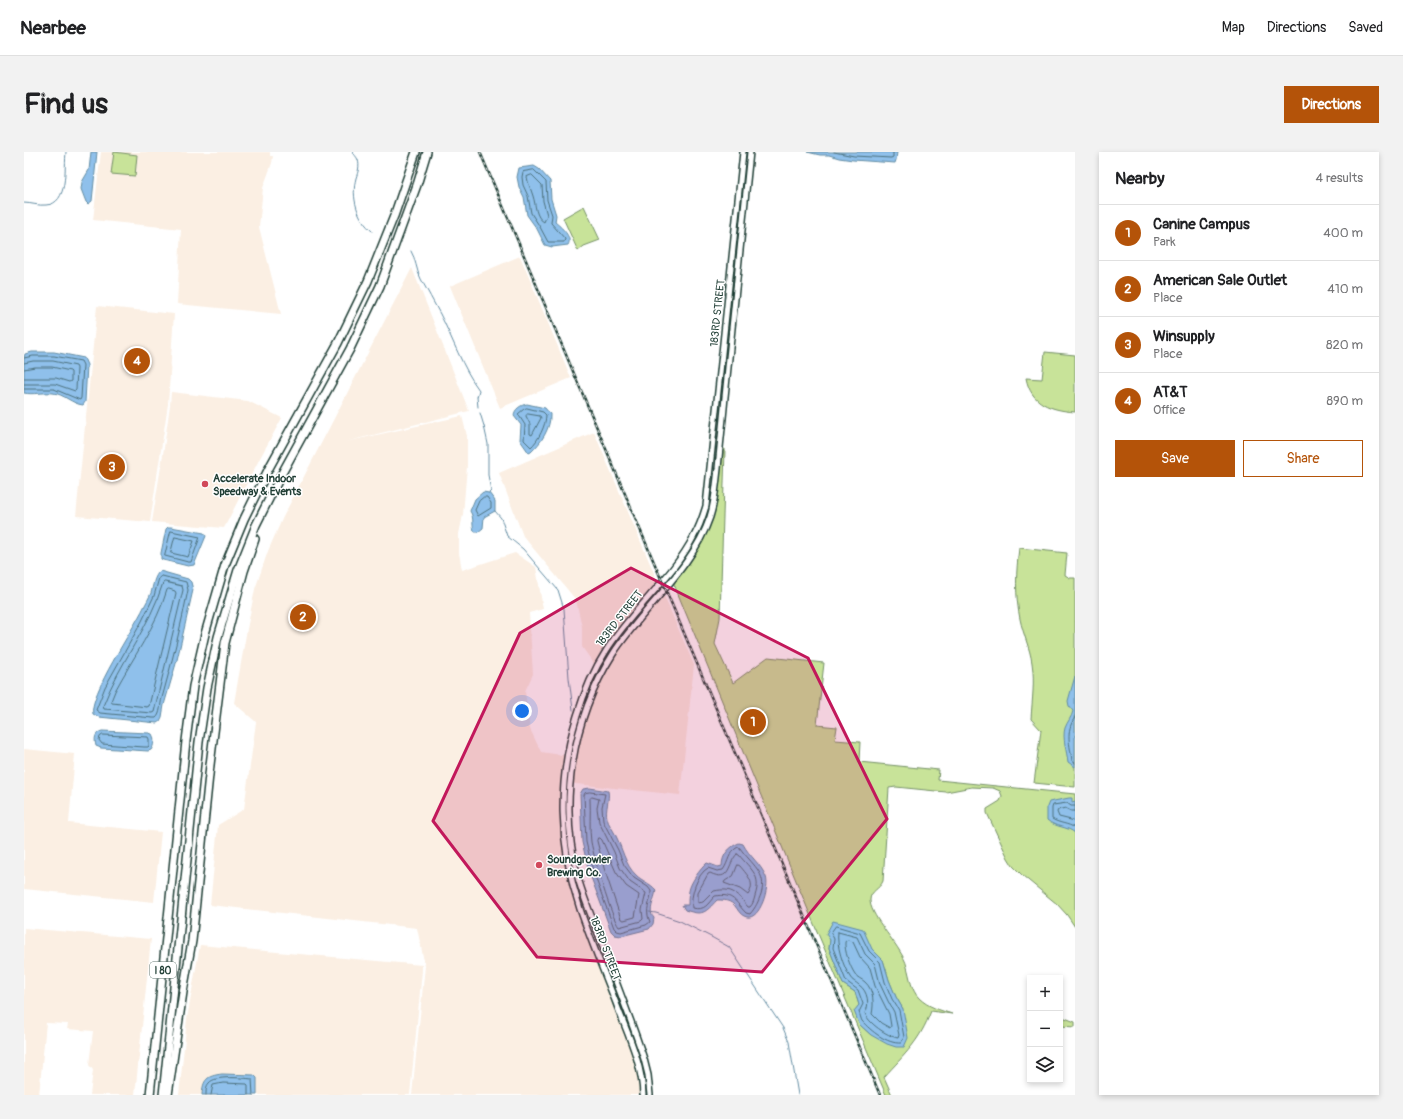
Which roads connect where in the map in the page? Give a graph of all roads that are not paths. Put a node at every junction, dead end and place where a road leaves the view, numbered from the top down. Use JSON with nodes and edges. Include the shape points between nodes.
{"nodes":[{"id":1,"x":416,"y":152,"type":"edge"},
{"id":2,"x":427,"y":152,"type":"edge"},
{"id":3,"x":743,"y":152,"type":"edge"},
{"id":4,"x":750,"y":152,"type":"edge"},
{"id":5,"x":268,"y":501,"type":"junction"},
{"id":6,"x":150,"y":1095,"type":"edge"},
{"id":7,"x":162,"y":1095,"type":"edge"},
{"id":8,"x":168,"y":1095,"type":"edge"},
{"id":9,"x":644,"y":1095,"type":"edge"},
{"id":10,"x":650,"y":1095,"type":"edge"}],
"edges":[{"from":1,"to":6,"type":"highway","number":"I 80","via":[[365,288],[244,519],[225,565],[205,634],[193,686],[186,741]]},
{"from":2,"to":5,"type":"highway","number":"I 80","via":[[418,184],[380,286],[350,349]]},
{"from":3,"to":9,"type":"street","name":"183RD STREET","via":[[706,506],[695,535],[676,564],[606,650],[594,673],[574,726],[565,768],[563,827],[567,859],[580,909],[640,1065]]},
{"from":4,"to":10,"type":"street","name":"183RD STREET","via":[[715,495],[710,516],[701,538],[684,565],[623,639],[603,670],[579,731],[573,762],[569,817],[578,877],[641,1050]]},
{"from":5,"to":7,"type":"highway","number":"I 80","via":[[238,570],[218,637],[207,688],[199,742]]},
{"from":5,"to":8,"type":"highway","via":[[244,571],[225,643],[192,941]]}]}
